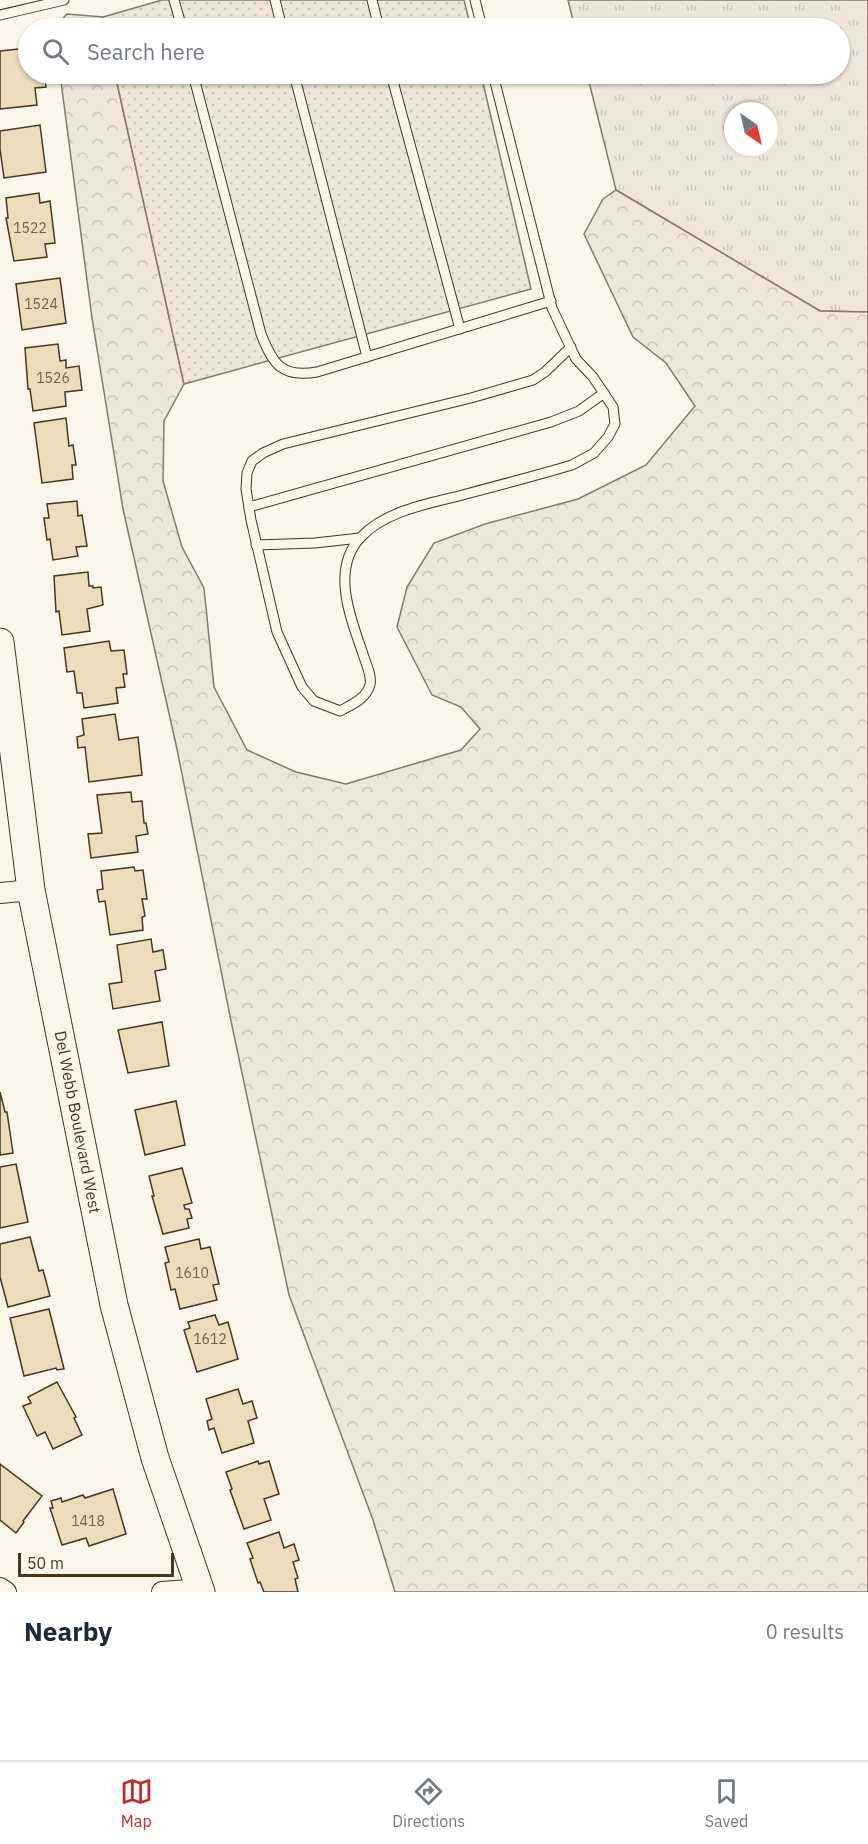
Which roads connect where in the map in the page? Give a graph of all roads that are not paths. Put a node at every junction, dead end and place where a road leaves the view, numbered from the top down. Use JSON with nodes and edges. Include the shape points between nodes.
{"nodes":[{"id":1,"x":64,"y":0,"type":"edge"},
{"id":2,"x":174,"y":0,"type":"edge"},
{"id":3,"x":275,"y":0,"type":"edge"},
{"id":4,"x":372,"y":0,"type":"edge"},
{"id":5,"x":475,"y":0,"type":"edge"},
{"id":6,"x":0,"y":15,"type":"edge"},
{"id":7,"x":179,"y":18,"type":"edge"},
{"id":8,"x":280,"y":18,"type":"edge"},
{"id":9,"x":376,"y":18,"type":"edge"},
{"id":10,"x":480,"y":18,"type":"edge"},
{"id":11,"x":197,"y":84,"type":"edge"},
{"id":12,"x":297,"y":84,"type":"edge"},
{"id":13,"x":394,"y":84,"type":"edge"},
{"id":14,"x":496,"y":84,"type":"edge"},
{"id":15,"x":550,"y":302,"type":"junction"},
{"id":16,"x":460,"y":329,"type":"junction"},
{"id":17,"x":571,"y":347,"type":"junction"},
{"id":18,"x":367,"y":357,"type":"junction"},
{"id":19,"x":604,"y":393,"type":"junction"},
{"id":20,"x":249,"y":507,"type":"junction"},
{"id":21,"x":360,"y":538,"type":"junction"},
{"id":22,"x":256,"y":545,"type":"junction"},
{"id":23,"x":0,"y":642,"type":"edge"},
{"id":24,"x":31,"y":890,"type":"junction"},
{"id":25,"x":0,"y":893,"type":"edge"},
{"id":26,"x":0,"y":1588,"type":"edge"},
{"id":27,"x":201,"y":1591,"type":"edge"},
{"id":28,"x":6,"y":1592,"type":"edge"},
{"id":29,"x":162,"y":1592,"type":"edge"}],
"edges":[{"from":1,"to":6,"type":"lane"},
{"from":2,"to":7,"type":"lane"},
{"from":3,"to":8,"type":"lane"},
{"from":4,"to":9,"type":"lane"},
{"from":5,"to":10,"type":"lane"},
{"from":11,"to":18,"type":"lane","via":[[261,334],[275,364],[304,374]]},
{"from":12,"to":18,"type":"lane"},
{"from":13,"to":16,"type":"lane"},
{"from":14,"to":15,"type":"lane"},
{"from":15,"to":16,"type":"lane"},
{"from":15,"to":17,"type":"lane"},
{"from":16,"to":18,"type":"lane"},
{"from":17,"to":19,"type":"lane"},
{"from":17,"to":20,"type":"lane","via":[[533,380],[283,444],[263,453],[252,461],[247,473]]},
{"from":19,"to":20,"type":"lane","via":[[579,411],[551,422]]},
{"from":19,"to":21,"type":"lane","via":[[613,407],[615,424],[594,453],[572,465],[410,509],[379,522]]},
{"from":20,"to":22,"type":"lane"},
{"from":21,"to":22,"type":"lane"},
{"from":21,"to":22,"type":"lane","via":[[347,558],[344,582],[370,686],[359,701],[340,711],[314,701],[302,687],[277,632]]},
{"from":23,"to":24,"type":"street","name":"Del Webb Boulevard West"},
{"from":24,"to":25,"type":"street"},
{"from":24,"to":27,"type":"street","name":"Del Webb Boulevard West","via":[[114,1305],[155,1458]]},
{"from":26,"to":28,"type":"street"},
{"from":27,"to":29,"type":"street"}]}
